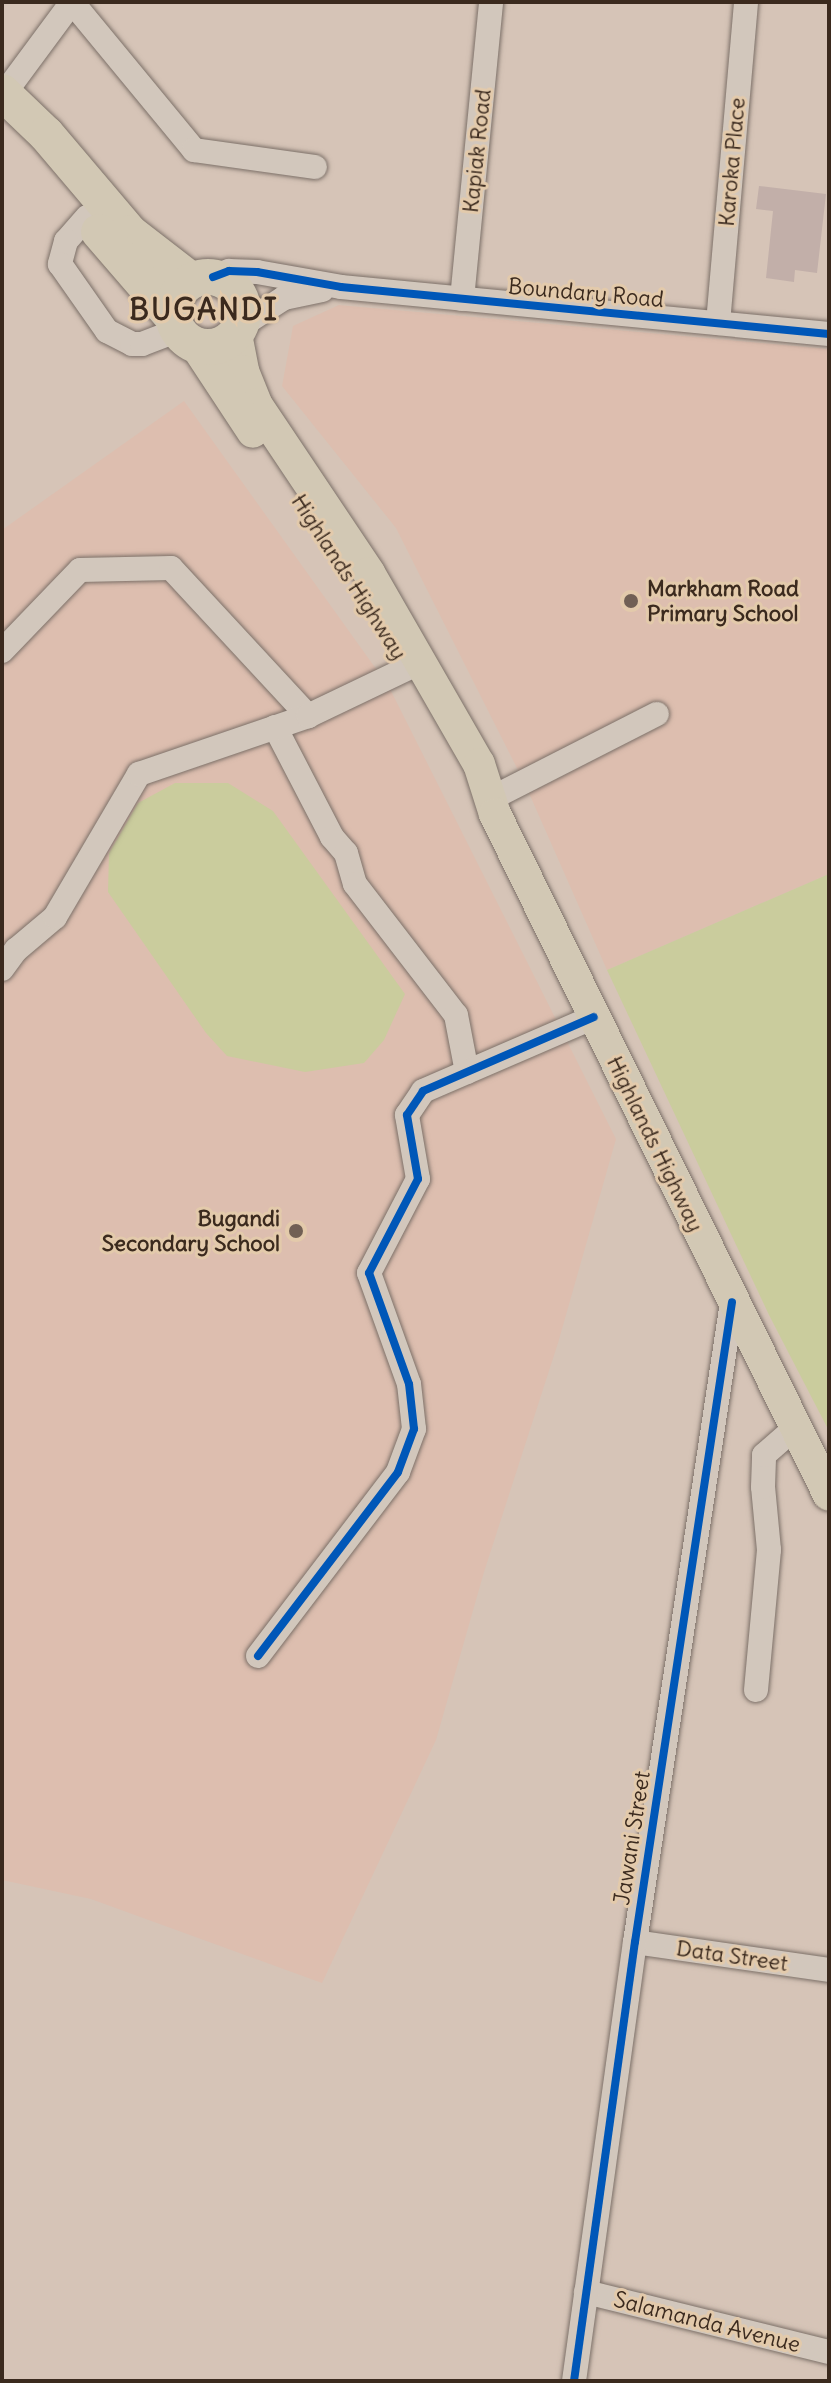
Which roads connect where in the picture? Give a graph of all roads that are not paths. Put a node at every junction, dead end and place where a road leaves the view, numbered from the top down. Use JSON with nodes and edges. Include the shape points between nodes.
{"nodes":[{"id":1,"x":72,"y":2,"type":"edge"},
{"id":2,"x":491,"y":2,"type":"edge"},
{"id":3,"x":746,"y":2,"type":"edge"},
{"id":4,"x":3,"y":104,"type":"edge"},
{"id":5,"x":315,"y":167,"type":"dead end"},
{"id":6,"x":87,"y":217,"type":"junction"},
{"id":7,"x":203,"y":279,"type":"junction"},
{"id":8,"x":341,"y":287,"type":"junction"},
{"id":9,"x":462,"y":299,"type":"junction"},
{"id":10,"x":718,"y":323,"type":"junction"},
{"id":11,"x":238,"y":330,"type":"junction"},
{"id":12,"x":182,"y":331,"type":"junction"},
{"id":13,"x":829,"y":334,"type":"edge"},
{"id":14,"x":2,"y":651,"type":"edge"},
{"id":15,"x":408,"y":668,"type":"junction"},
{"id":16,"x":657,"y":714,"type":"dead end"},
{"id":17,"x":308,"y":716,"type":"junction"},
{"id":18,"x":275,"y":727,"type":"junction"},
{"id":19,"x":494,"y":806,"type":"junction"},
{"id":20,"x":2,"y":969,"type":"edge"},
{"id":21,"x":594,"y":1017,"type":"junction"},
{"id":22,"x":467,"y":1072,"type":"junction"},
{"id":23,"x":732,"y":1302,"type":"junction"},
{"id":24,"x":795,"y":1428,"type":"junction"},
{"id":25,"x":829,"y":1495,"type":"edge"},
{"id":26,"x":258,"y":1656,"type":"dead end"},
{"id":27,"x":756,"y":1690,"type":"dead end"},
{"id":28,"x":635,"y":1942,"type":"junction"},
{"id":29,"x":829,"y":1970,"type":"edge"},
{"id":30,"x":586,"y":2292,"type":"junction"},
{"id":31,"x":829,"y":2352,"type":"edge"},
{"id":32,"x":574,"y":2381,"type":"edge"}],
"edges":[{"from":1,"to":4,"type":"street"},
{"from":1,"to":5,"type":"street","via":[[194,150]]},
{"from":2,"to":9,"type":"street","name":"Kapiak Road"},
{"from":3,"to":10,"type":"street","name":"Karoka Place"},
{"from":4,"to":6,"type":"highway"},
{"from":4,"to":7,"type":"highway","via":[[46,134],[130,233]]},
{"from":6,"to":12,"type":"highway"},
{"from":6,"to":12,"type":"street","via":[[66,241],[60,264],[107,331],[142,344]]},
{"from":7,"to":8,"type":"street","via":[[229,271],[257,272]]},
{"from":7,"to":11,"type":"highway","via":[[236,289],[242,301]]},
{"from":7,"to":12,"type":"highway","via":[[176,297]]},
{"from":8,"to":9,"type":"street","name":"Boundary Road"},
{"from":8,"to":11,"type":"street","via":[[291,295]]},
{"from":9,"to":10,"type":"street","name":"Boundary Road"},
{"from":10,"to":13,"type":"street","name":"Boundary Road"},
{"from":11,"to":12,"type":"highway","via":[[221,345]]},
{"from":11,"to":19,"type":"main road","name":"Highlands Highway","via":[[243,371],[256,404],[433,679],[479,764]]},
{"from":12,"to":15,"type":"main road","name":"Highlands Highway","via":[[356,583]]},
{"from":14,"to":17,"type":"street","via":[[80,570],[171,568]]},
{"from":15,"to":17,"type":"street"},
{"from":15,"to":19,"type":"main road","name":"Highlands Highway","via":[[467,776]]},
{"from":16,"to":19,"type":"street"},
{"from":17,"to":18,"type":"street"},
{"from":18,"to":20,"type":"street","via":[[139,774],[55,917]]},
{"from":18,"to":22,"type":"street","via":[[332,837],[346,853],[355,884],[456,1015]]},
{"from":19,"to":21,"type":"main road","name":"Highlands Highway"},
{"from":21,"to":22,"type":"street"},
{"from":21,"to":23,"type":"main road","name":"Highlands Highway"},
{"from":22,"to":26,"type":"street","via":[[423,1091],[407,1115],[418,1179],[369,1273],[409,1384],[414,1429],[398,1472]]},
{"from":23,"to":24,"type":"main road","name":"Highlands Highway"},
{"from":23,"to":28,"type":"street","name":"Jawani Street"},
{"from":24,"to":25,"type":"main road","name":"Highlands Highway"},
{"from":24,"to":27,"type":"street","via":[[764,1455],[769,1550]]},
{"from":28,"to":29,"type":"street","name":"Data Street"},
{"from":28,"to":30,"type":"street","name":"Jawani Street"},
{"from":30,"to":31,"type":"street","name":"Salamanda Avenue"},
{"from":30,"to":32,"type":"street","name":"Jawani Street"}]}
